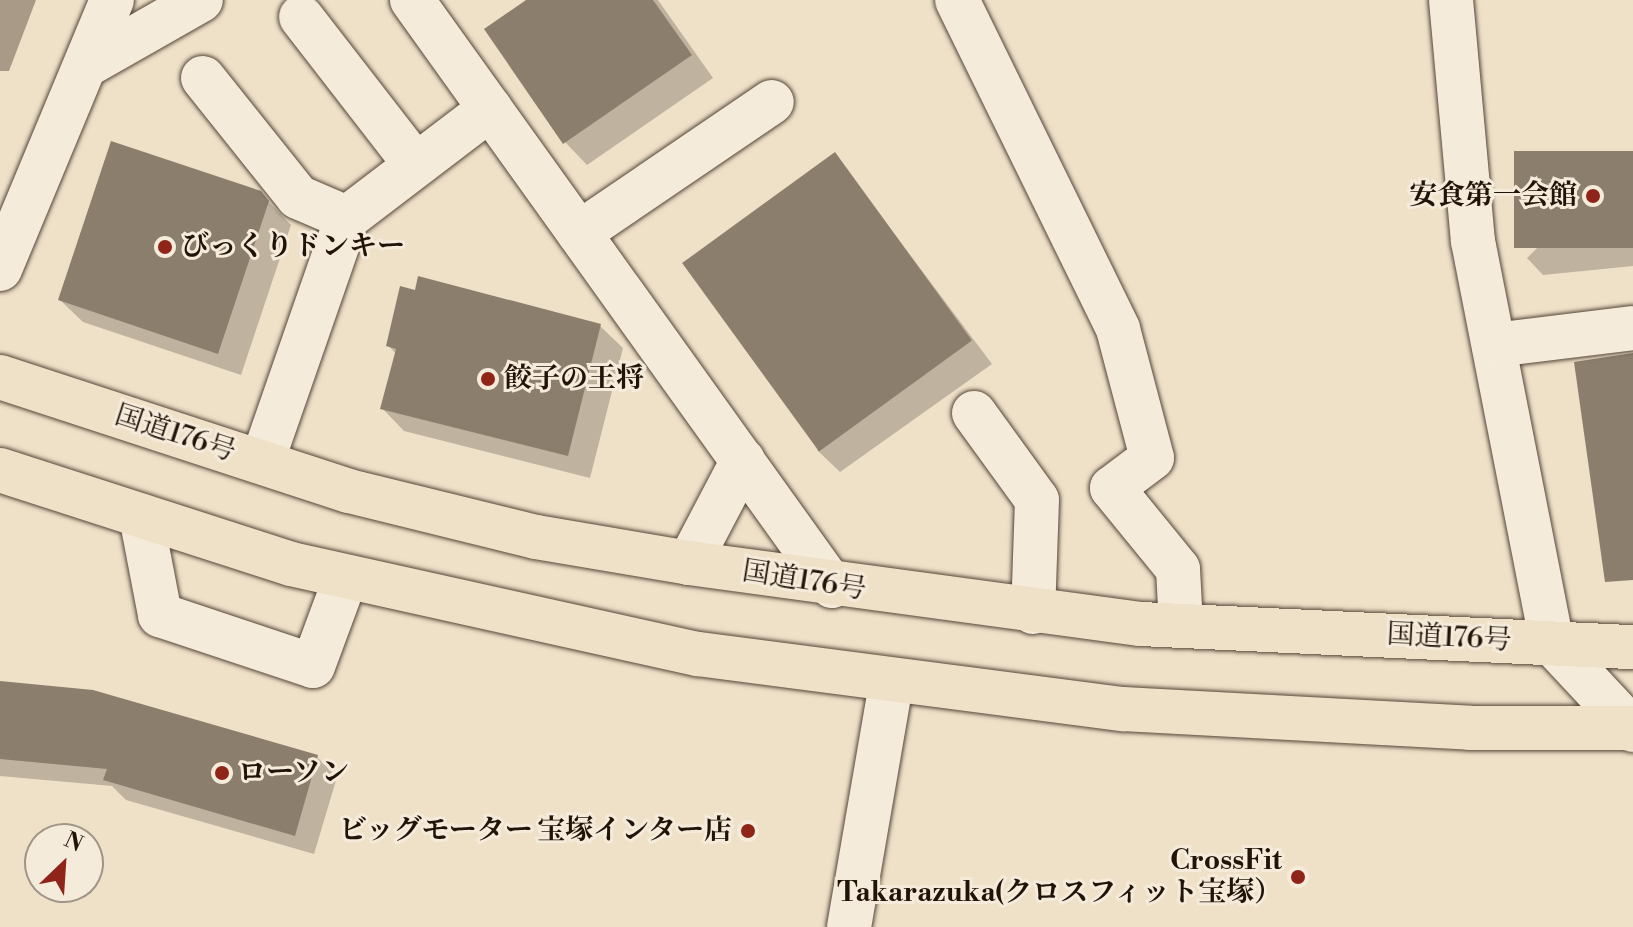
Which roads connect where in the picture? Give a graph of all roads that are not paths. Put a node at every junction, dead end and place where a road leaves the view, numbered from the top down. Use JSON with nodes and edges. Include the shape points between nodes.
{"nodes":[{"id":1,"x":112,"y":0,"type":"edge"},
{"id":2,"x":201,"y":0,"type":"edge"},
{"id":3,"x":412,"y":0,"type":"edge"},
{"id":4,"x":957,"y":0,"type":"edge"},
{"id":5,"x":1451,"y":0,"type":"edge"},
{"id":6,"x":301,"y":17,"type":"dead end"},
{"id":7,"x":87,"y":65,"type":"junction"},
{"id":8,"x":203,"y":78,"type":"dead end"},
{"id":9,"x":772,"y":102,"type":"dead end"},
{"id":10,"x":490,"y":109,"type":"junction"},
{"id":11,"x":416,"y":165,"type":"junction"},
{"id":12,"x":347,"y":218,"type":"junction"},
{"id":13,"x":579,"y":233,"type":"junction"},
{"id":14,"x":0,"y":269,"type":"edge"},
{"id":15,"x":1633,"y":328,"type":"edge"},
{"id":16,"x":1495,"y":345,"type":"junction"},
{"id":17,"x":0,"y":377,"type":"edge"},
{"id":18,"x":974,"y":413,"type":"dead end"},
{"id":19,"x":743,"y":460,"type":"junction"},
{"id":20,"x":262,"y":462,"type":"junction"},
{"id":21,"x":0,"y":470,"type":"edge"},
{"id":22,"x":141,"y":516,"type":"junction"},
{"id":23,"x":689,"y":563,"type":"junction"},
{"id":24,"x":346,"y":577,"type":"junction"},
{"id":25,"x":832,"y":586,"type":"junction"},
{"id":26,"x":1033,"y":612,"type":"junction"},
{"id":27,"x":1181,"y":626,"type":"junction"},
{"id":28,"x":1552,"y":643,"type":"junction"},
{"id":29,"x":1633,"y":647,"type":"edge"},
{"id":30,"x":891,"y":683,"type":"junction"},
{"id":31,"x":1633,"y":729,"type":"edge"},
{"id":32,"x":849,"y":927,"type":"edge"}],
"edges":[{"from":1,"to":7,"type":"street"},
{"from":2,"to":7,"type":"street"},
{"from":3,"to":10,"type":"street"},
{"from":4,"to":27,"type":"street","via":[[1118,329],[1152,458],[1112,488],[1178,569]]},
{"from":5,"to":16,"type":"street","via":[[1473,241]]},
{"from":6,"to":11,"type":"street"},
{"from":7,"to":14,"type":"street"},
{"from":8,"to":12,"type":"street","via":[[298,197]]},
{"from":9,"to":13,"type":"street"},
{"from":10,"to":11,"type":"street"},
{"from":10,"to":13,"type":"street"},
{"from":11,"to":12,"type":"street"},
{"from":12,"to":20,"type":"street"},
{"from":13,"to":19,"type":"street"},
{"from":15,"to":16,"type":"street"},
{"from":16,"to":28,"type":"street"},
{"from":17,"to":20,"type":"highway","name":"国道176号"},
{"from":18,"to":26,"type":"street","via":[[1037,500]]},
{"from":19,"to":23,"type":"street"},
{"from":19,"to":25,"type":"street"},
{"from":20,"to":23,"type":"highway","name":"国道176号","via":[[536,537]]},
{"from":21,"to":22,"type":"highway"},
{"from":22,"to":24,"type":"highway"},
{"from":22,"to":24,"type":"street","via":[[160,615],[313,666]]},
{"from":23,"to":25,"type":"highway","name":"国道176号"},
{"from":24,"to":30,"type":"highway","via":[[698,654]]},
{"from":25,"to":26,"type":"highway","name":"国道176号"},
{"from":26,"to":27,"type":"highway","name":"国道176号"},
{"from":27,"to":28,"type":"highway","name":"国道176号"},
{"from":28,"to":29,"type":"highway","name":"国道176号"},
{"from":28,"to":31,"type":"street"},
{"from":30,"to":31,"type":"highway","via":[[1123,709],[1470,728]]},
{"from":30,"to":32,"type":"street"}]}
